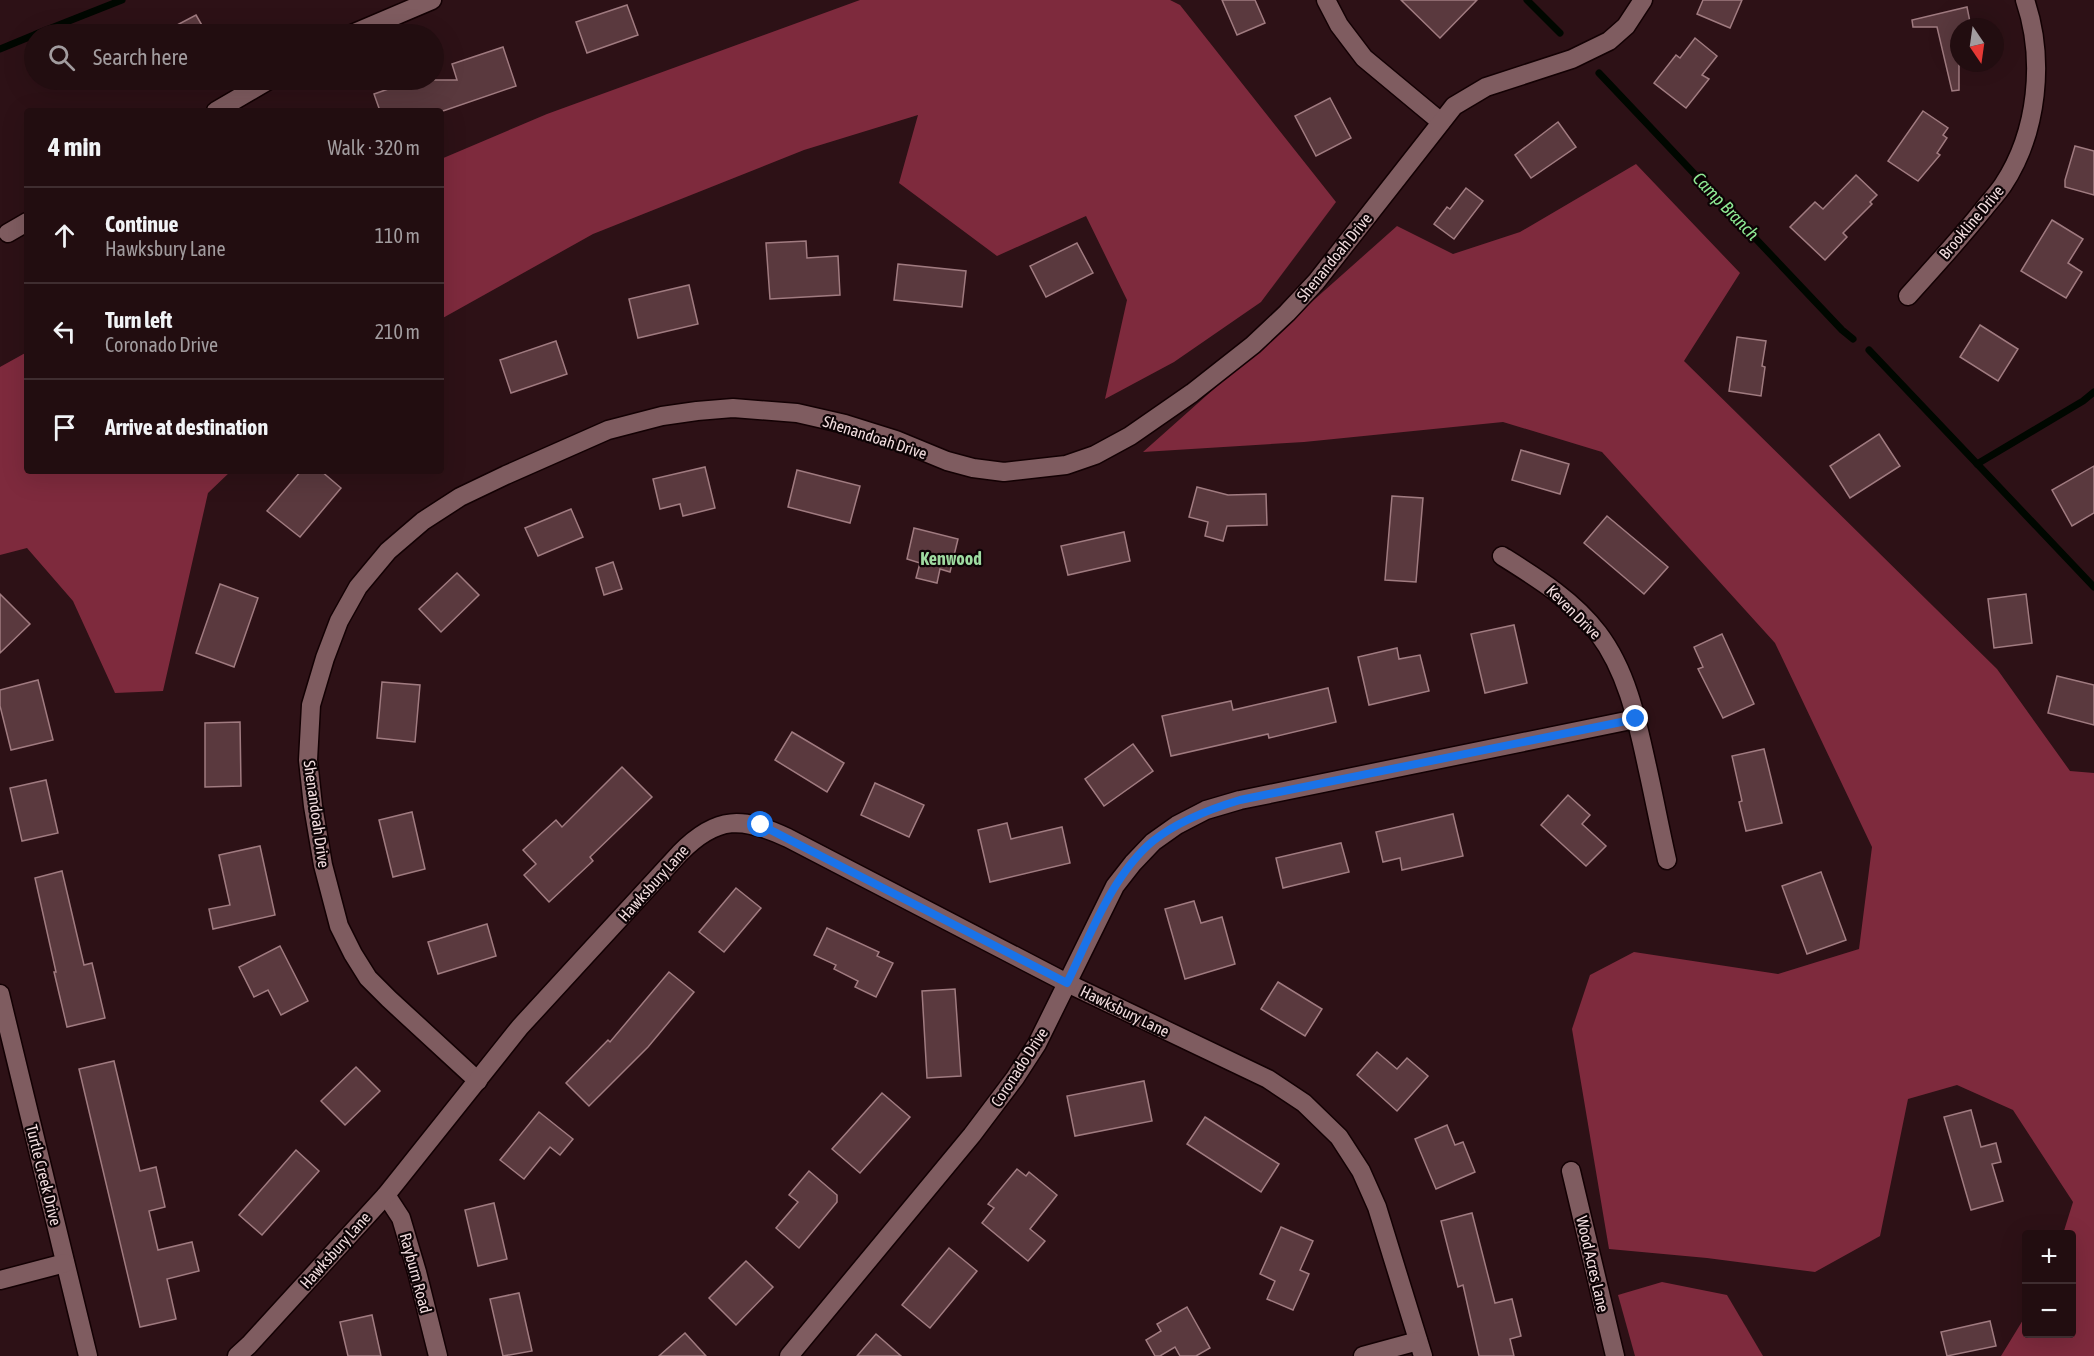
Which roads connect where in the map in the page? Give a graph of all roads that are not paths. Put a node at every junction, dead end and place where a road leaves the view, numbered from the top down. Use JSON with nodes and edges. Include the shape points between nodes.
{"nodes":[{"id":1,"x":432,"y":0,"type":"edge"},
{"id":2,"x":1326,"y":0,"type":"edge"},
{"id":3,"x":1642,"y":0,"type":"edge"},
{"id":4,"x":2025,"y":0,"type":"edge"},
{"id":5,"x":376,"y":24,"type":"edge"},
{"id":6,"x":252,"y":90,"type":"edge"},
{"id":7,"x":221,"y":108,"type":"edge"},
{"id":8,"x":1440,"y":122,"type":"junction"},
{"id":9,"x":24,"y":224,"type":"edge"},
{"id":10,"x":8,"y":233,"type":"dead end"},
{"id":11,"x":1908,"y":296,"type":"dead end"},
{"id":12,"x":1502,"y":556,"type":"dead end"},
{"id":13,"x":1636,"y":719,"type":"junction"},
{"id":14,"x":1667,"y":860,"type":"dead end"},
{"id":15,"x":1067,"y":983,"type":"junction"},
{"id":16,"x":0,"y":994,"type":"edge"},
{"id":17,"x":478,"y":1081,"type":"junction"},
{"id":18,"x":1571,"y":1171,"type":"dead end"},
{"id":19,"x":386,"y":1195,"type":"junction"},
{"id":20,"x":65,"y":1263,"type":"junction"},
{"id":21,"x":0,"y":1280,"type":"edge"},
{"id":22,"x":1420,"y":1349,"type":"edge"},
{"id":23,"x":88,"y":1356,"type":"edge"},
{"id":24,"x":237,"y":1356,"type":"edge"},
{"id":25,"x":438,"y":1356,"type":"edge"},
{"id":26,"x":789,"y":1356,"type":"edge"},
{"id":27,"x":1363,"y":1356,"type":"edge"},
{"id":28,"x":1615,"y":1356,"type":"edge"}],
"edges":[{"from":1,"to":5,"type":"street"},
{"from":2,"to":8,"type":"street","via":[[1364,58]]},
{"from":3,"to":8,"type":"street","name":"Shenandoah Drive","via":[[1626,26],[1609,41],[1572,59],[1486,87],[1454,106]]},
{"from":4,"to":11,"type":"street","name":"Brookline Drive","via":[[2037,54],[2031,120],[2019,152],[2003,184]]},
{"from":6,"to":7,"type":"street"},
{"from":8,"to":17,"type":"street","name":"Shenandoah Drive","via":[[1316,282],[1287,313],[1192,393],[1095,455],[1066,465],[1004,472],[946,461],[896,440],[797,413],[733,408],[697,411],[608,430],[506,475],[460,497],[388,551],[358,587],[339,621],[311,705],[308,760],[323,865],[339,926],[368,978]]},
{"from":9,"to":10,"type":"street"},
{"from":12,"to":13,"type":"street","name":"Keven Drive","via":[[1546,583],[1598,632],[1618,662]]},
{"from":13,"to":14,"type":"street","name":"Keven Drive"},
{"from":13,"to":15,"type":"street","name":"Coronado Drive","via":[[1206,810],[1153,842],[1133,863],[1115,886]]},
{"from":15,"to":17,"type":"street","name":"Hawksbury Lane","via":[[789,838],[761,825],[733,822],[694,838],[520,1027]]},
{"from":15,"to":22,"type":"street","name":"Hawksbury Lane","via":[[1268,1079],[1304,1103],[1338,1137],[1377,1206]]},
{"from":15,"to":26,"type":"street","name":"Coronado Drive","via":[[1015,1078]]},
{"from":16,"to":20,"type":"street","name":"Turtle Creek Drive"},
{"from":17,"to":19,"type":"street","name":"Hawksbury Lane"},
{"from":18,"to":28,"type":"street","name":"Wood Acres Lane"},
{"from":19,"to":24,"type":"street","name":"Hawksbury Lane"},
{"from":19,"to":25,"type":"street","name":"Rayburn Road","via":[[401,1218]]},
{"from":20,"to":21,"type":"street"},
{"from":20,"to":23,"type":"street","name":"Turtle Creek Drive"},
{"from":22,"to":27,"type":"street"}]}
